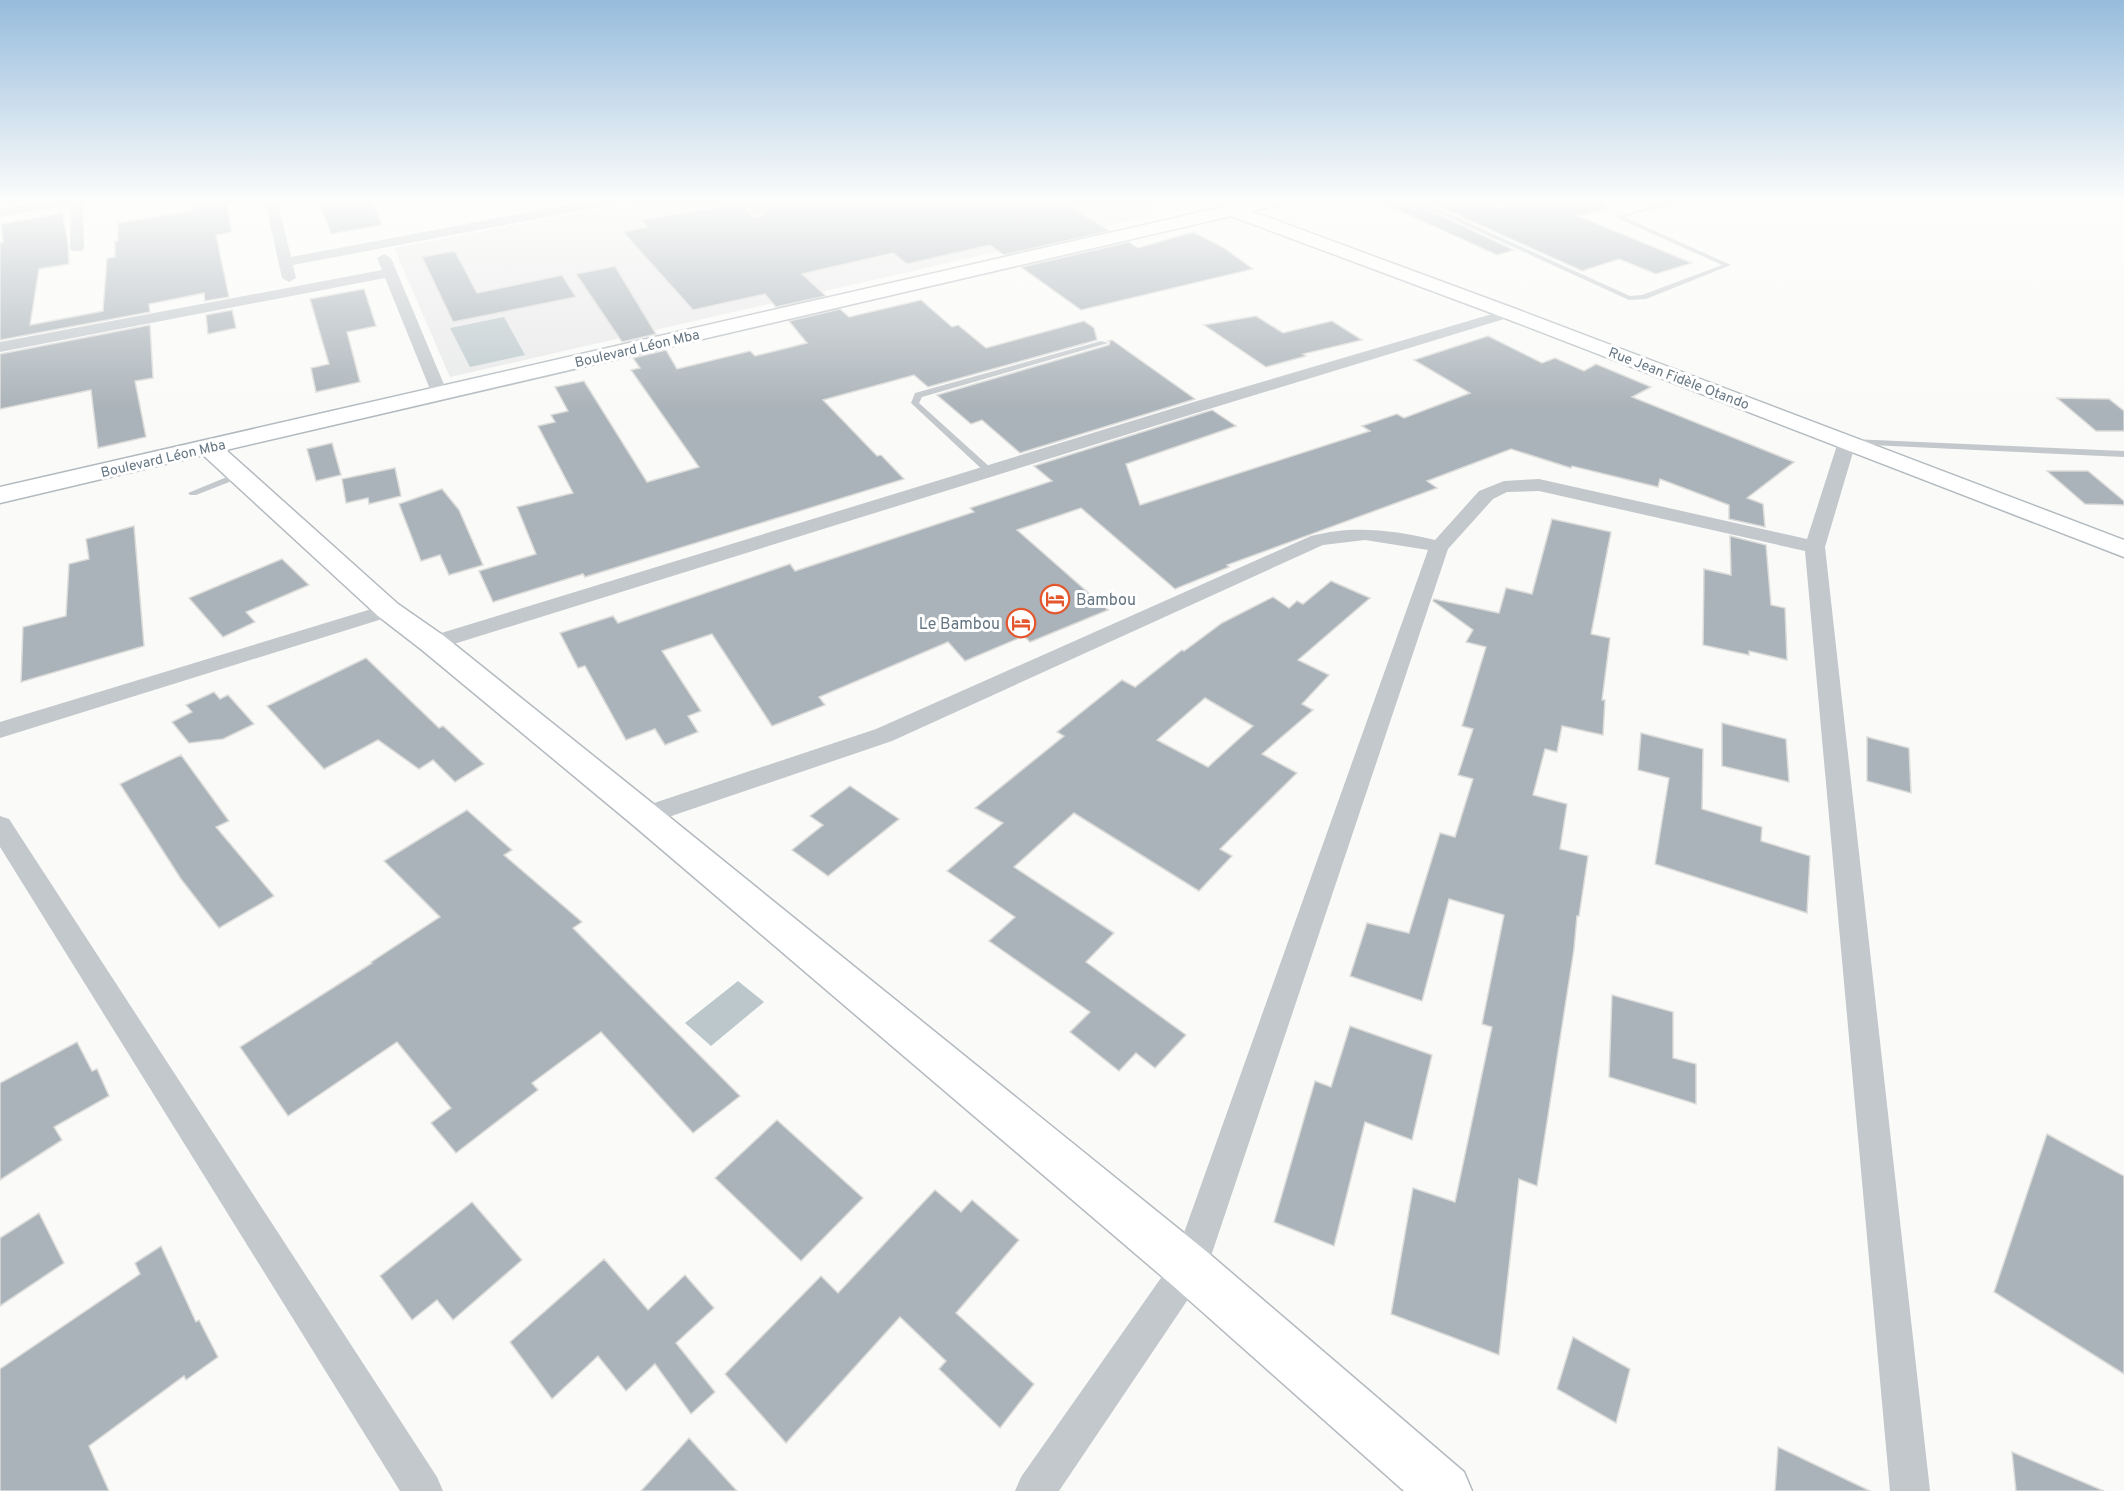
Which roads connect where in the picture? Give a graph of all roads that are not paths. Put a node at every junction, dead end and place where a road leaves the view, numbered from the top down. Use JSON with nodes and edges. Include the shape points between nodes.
{"nodes":[{"id":1,"x":288,"y":271,"type":"edge"},
{"id":2,"x":975,"y":271,"type":"edge"},
{"id":3,"x":1394,"y":271,"type":"edge"},
{"id":4,"x":1569,"y":271,"type":"edge"},
{"id":5,"x":1712,"y":271,"type":"edge"},
{"id":6,"x":388,"y":273,"type":"joint"},
{"id":7,"x":292,"y":290,"type":"junction"},
{"id":8,"x":1509,"y":313,"type":"junction"},
{"id":9,"x":1104,"y":343,"type":"dead end"},
{"id":10,"x":0,"y":347,"type":"edge"},
{"id":11,"x":440,"y":394,"type":"junction"},
{"id":12,"x":1847,"y":442,"type":"junction"},
{"id":13,"x":208,"y":447,"type":"junction"},
{"id":14,"x":2124,"y":454,"type":"edge"},
{"id":15,"x":989,"y":471,"type":"junction"},
{"id":16,"x":239,"y":475,"type":"junction"},
{"id":17,"x":193,"y":493,"type":"dead end"},
{"id":18,"x":0,"y":495,"type":"edge"},
{"id":19,"x":1439,"y":547,"type":"junction"},
{"id":20,"x":1815,"y":548,"type":"junction"},
{"id":21,"x":2124,"y":549,"type":"edge"},
{"id":22,"x":388,"y":610,"type":"junction"},
{"id":23,"x":433,"y":643,"type":"junction"},
{"id":24,"x":0,"y":730,"type":"edge"},
{"id":25,"x":645,"y":816,"type":"junction"},
{"id":26,"x":0,"y":826,"type":"edge"},
{"id":27,"x":1189,"y":1268,"type":"junction"},
{"id":28,"x":423,"y":1491,"type":"edge"},
{"id":29,"x":1035,"y":1491,"type":"edge"},
{"id":30,"x":1445,"y":1491,"type":"edge"},
{"id":31,"x":1910,"y":1491,"type":"edge"}],
"edges":[{"from":1,"to":7,"type":"street"},
{"from":2,"to":11,"type":"street","name":"Boulevard Léon Mba"},
{"from":3,"to":8,"type":"street","name":"Rue Jean Fidèle Otando"},
{"from":4,"to":5,"type":"lane","via":[[1636,298]]},
{"from":6,"to":7,"type":"street"},
{"from":6,"to":11,"type":"street"},
{"from":7,"to":10,"type":"street"},
{"from":8,"to":12,"type":"street","name":"Rue Jean Fidèle Otando"},
{"from":8,"to":15,"type":"street"},
{"from":9,"to":15,"type":"lane","via":[[918,395],[915,403]]},
{"from":11,"to":13,"type":"street","name":"Boulevard Léon Mba"},
{"from":12,"to":14,"type":"lane"},
{"from":12,"to":20,"type":"street"},
{"from":12,"to":21,"type":"street","name":"Rue Jean Fidèle Otando"},
{"from":13,"to":16,"type":"street"},
{"from":13,"to":18,"type":"street","name":"Boulevard Léon Mba"},
{"from":15,"to":23,"type":"street"},
{"from":16,"to":17,"type":"lane"},
{"from":16,"to":22,"type":"street"},
{"from":19,"to":20,"type":"street","via":[[1486,495],[1504,487],[1539,485]]},
{"from":19,"to":25,"type":"street","via":[[1380,534],[1346,534],[1318,540],[884,735]]},
{"from":19,"to":27,"type":"street"},
{"from":20,"to":31,"type":"street"},
{"from":22,"to":23,"type":"street"},
{"from":22,"to":24,"type":"street"},
{"from":23,"to":25,"type":"street"},
{"from":25,"to":27,"type":"street"},
{"from":26,"to":28,"type":"street"},
{"from":27,"to":29,"type":"street"},
{"from":27,"to":30,"type":"street"}]}
